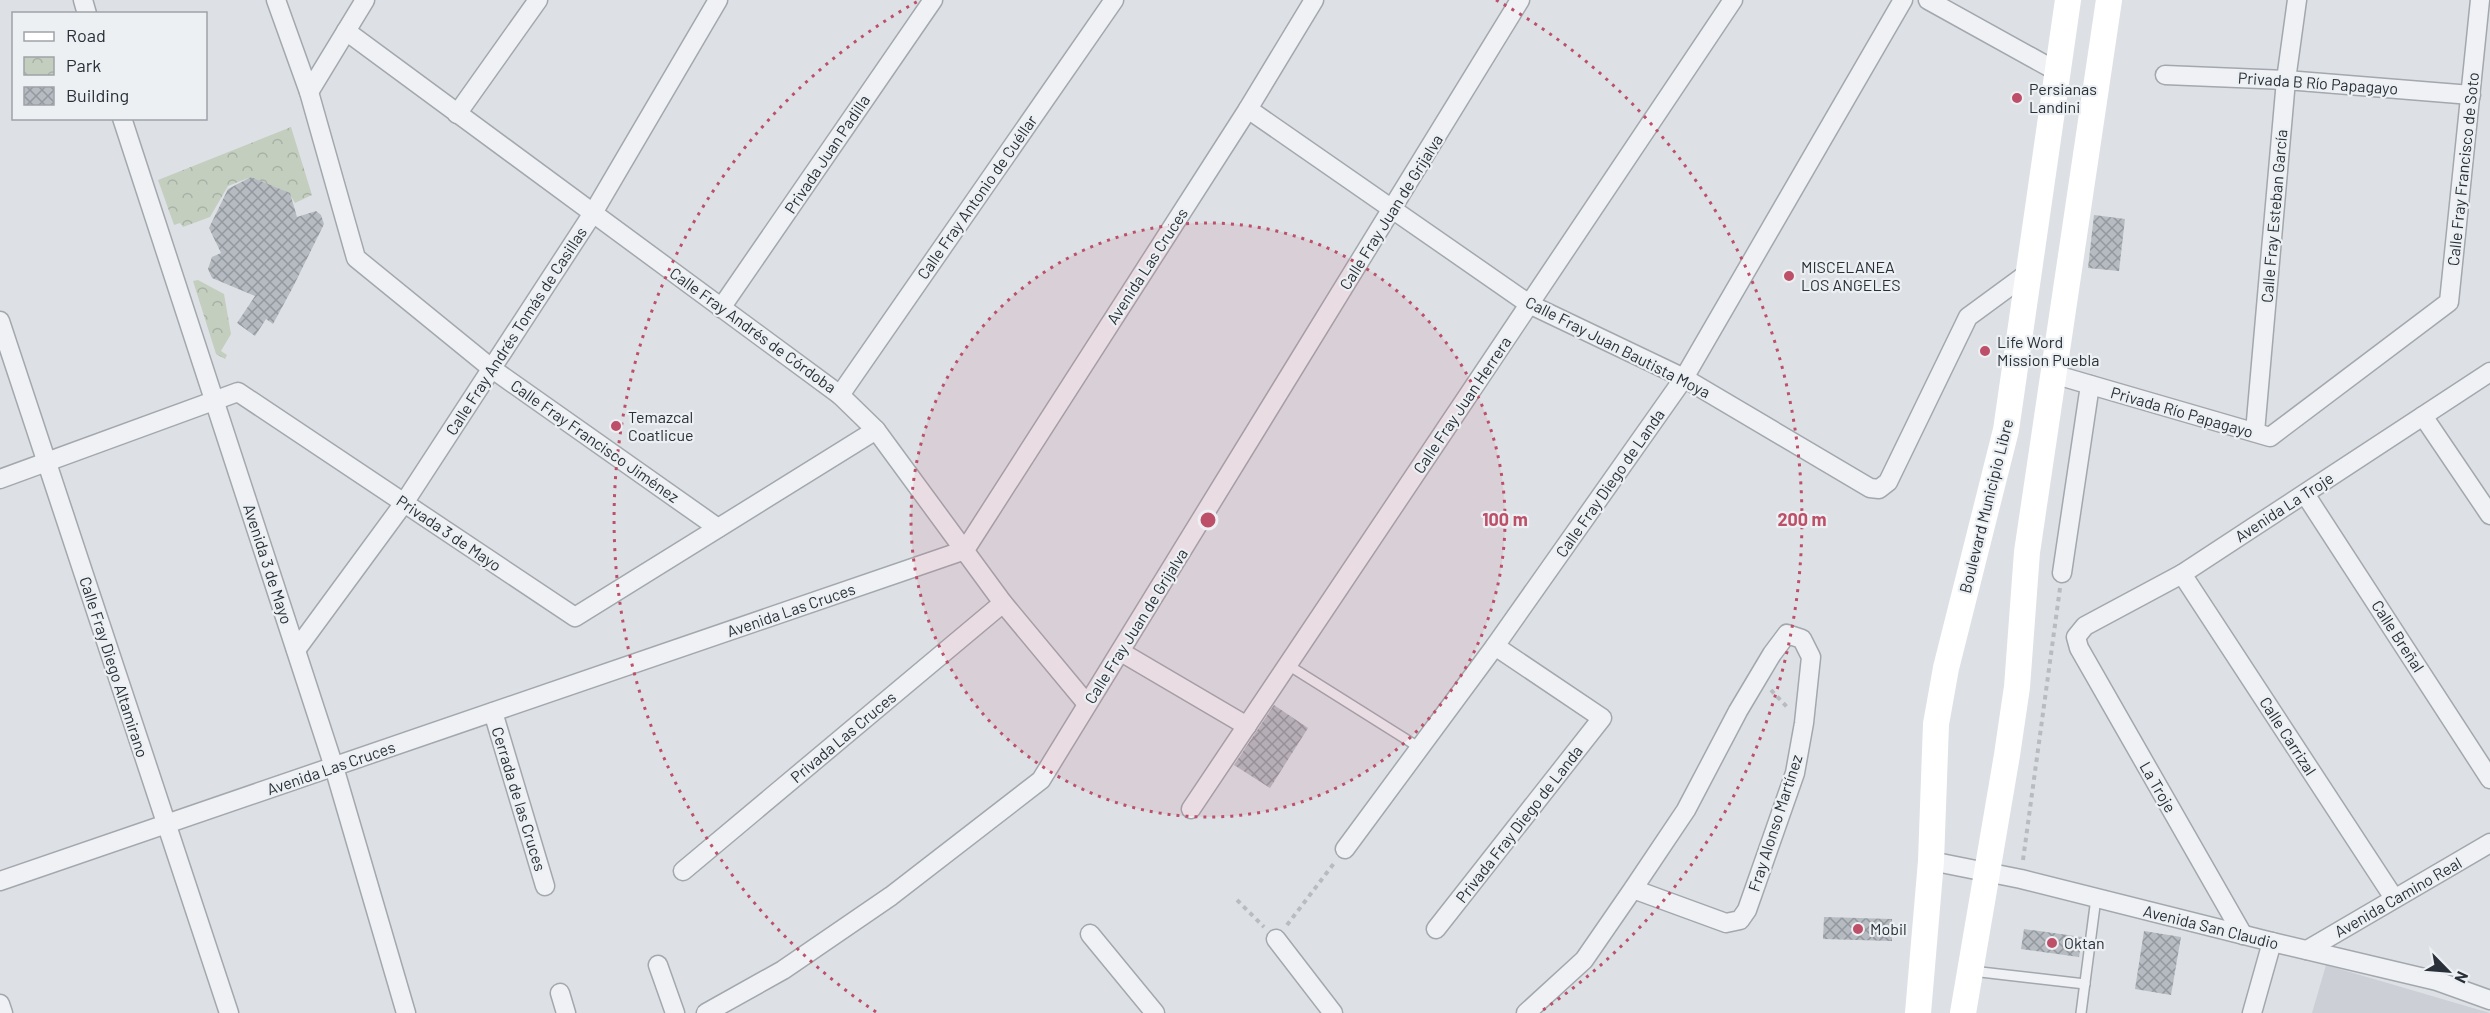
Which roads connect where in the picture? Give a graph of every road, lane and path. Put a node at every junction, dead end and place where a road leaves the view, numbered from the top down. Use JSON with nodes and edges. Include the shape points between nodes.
{"nodes":[{"id":1,"x":276,"y":0,"type":"edge"},
{"id":2,"x":365,"y":0,"type":"edge"},
{"id":3,"x":538,"y":0,"type":"edge"},
{"id":4,"x":718,"y":0,"type":"edge"},
{"id":5,"x":933,"y":0,"type":"edge"},
{"id":6,"x":1114,"y":0,"type":"edge"},
{"id":7,"x":1314,"y":0,"type":"edge"},
{"id":8,"x":1520,"y":0,"type":"edge"},
{"id":9,"x":1733,"y":0,"type":"edge"},
{"id":10,"x":1903,"y":0,"type":"edge"},
{"id":11,"x":1928,"y":0,"type":"edge"},
{"id":12,"x":2068,"y":0,"type":"edge"},
{"id":13,"x":2109,"y":0,"type":"edge"},
{"id":14,"x":2297,"y":0,"type":"edge"},
{"id":15,"x":2480,"y":0,"type":"edge"},
{"id":16,"x":346,"y":31,"type":"junction"},
{"id":17,"x":2058,"y":72,"type":"junction"},
{"id":18,"x":2165,"y":75,"type":"dead end"},
{"id":19,"x":2286,"y":80,"type":"junction"},
{"id":20,"x":309,"y":92,"type":"junction"},
{"id":21,"x":2471,"y":95,"type":"junction"},
{"id":22,"x":1248,"y":108,"type":"junction"},
{"id":23,"x":457,"y":114,"type":"junction"},
{"id":24,"x":123,"y":120,"type":"edge"},
{"id":25,"x":1392,"y":210,"type":"junction"},
{"id":26,"x":593,"y":213,"type":"junction"},
{"id":27,"x":2028,"y":273,"type":"junction"},
{"id":28,"x":2449,"y":302,"type":"joint"},
{"id":29,"x":1529,"y":304,"type":"junction"},
{"id":30,"x":722,"y":308,"type":"junction"},
{"id":31,"x":0,"y":321,"type":"edge"},
{"id":32,"x":491,"y":368,"type":"junction"},
{"id":33,"x":2490,"y":372,"type":"edge"},
{"id":34,"x":2053,"y":374,"type":"junction"},
{"id":35,"x":1684,"y":378,"type":"junction"},
{"id":36,"x":2090,"y":385,"type":"junction"},
{"id":37,"x":840,"y":395,"type":"junction"},
{"id":38,"x":214,"y":400,"type":"junction"},
{"id":39,"x":2423,"y":416,"type":"junction"},
{"id":40,"x":876,"y":430,"type":"junction"},
{"id":41,"x":2255,"y":432,"type":"junction"},
{"id":42,"x":47,"y":462,"type":"junction"},
{"id":43,"x":0,"y":478,"type":"edge"},
{"id":44,"x":2305,"y":494,"type":"junction"},
{"id":45,"x":404,"y":503,"type":"junction"},
{"id":46,"x":2490,"y":515,"type":"edge"},
{"id":47,"x":718,"y":528,"type":"junction"},
{"id":48,"x":965,"y":550,"type":"junction"},
{"id":49,"x":2062,"y":573,"type":"joint"},
{"id":50,"x":2182,"y":574,"type":"junction"},
{"id":51,"x":1004,"y":603,"type":"junction"},
{"id":52,"x":2076,"y":637,"type":"joint"},
{"id":53,"x":1495,"y":646,"type":"junction"},
{"id":54,"x":296,"y":650,"type":"junction"},
{"id":55,"x":1120,"y":652,"type":"junction"},
{"id":56,"x":1288,"y":665,"type":"junction"},
{"id":57,"x":1756,"y":680,"type":"junction"},
{"id":58,"x":1087,"y":704,"type":"junction"},
{"id":59,"x":493,"y":712,"type":"junction"},
{"id":60,"x":1804,"y":723,"type":"junction"},
{"id":61,"x":1247,"y":726,"type":"junction"},
{"id":62,"x":1419,"y":748,"type":"junction"},
{"id":63,"x":334,"y":767,"type":"junction"},
{"id":64,"x":2490,"y":779,"type":"edge"},
{"id":65,"x":1191,"y":809,"type":"dead end"},
{"id":66,"x":166,"y":824,"type":"junction"},
{"id":67,"x":2490,"y":843,"type":"edge"},
{"id":68,"x":1344,"y":849,"type":"joint"},
{"id":69,"x":1931,"y":861,"type":"junction"},
{"id":70,"x":683,"y":871,"type":"dead end"},
{"id":71,"x":1986,"y":872,"type":"junction"},
{"id":72,"x":2021,"y":879,"type":"junction"},
{"id":73,"x":0,"y":881,"type":"edge"},
{"id":74,"x":545,"y":886,"type":"dead end"},
{"id":75,"x":1634,"y":889,"type":"junction"},
{"id":76,"x":2096,"y":898,"type":"junction"},
{"id":77,"x":2394,"y":898,"type":"junction"},
{"id":78,"x":1237,"y":900,"type":"dead end"},
{"id":79,"x":1436,"y":929,"type":"dead end"},
{"id":80,"x":1090,"y":934,"type":"dead end"},
{"id":81,"x":2243,"y":935,"type":"junction"},
{"id":82,"x":1276,"y":939,"type":"junction"},
{"id":83,"x":2272,"y":942,"type":"junction"},
{"id":84,"x":2307,"y":950,"type":"junction"},
{"id":85,"x":658,"y":965,"type":"dead end"},
{"id":86,"x":1970,"y":970,"type":"junction"},
{"id":87,"x":2085,"y":984,"type":"junction"},
{"id":88,"x":560,"y":993,"type":"dead end"},
{"id":89,"x":2490,"y":1000,"type":"edge"},
{"id":90,"x":0,"y":1004,"type":"edge"},
{"id":91,"x":3,"y":1013,"type":"edge"},
{"id":92,"x":229,"y":1013,"type":"edge"},
{"id":93,"x":405,"y":1013,"type":"edge"},
{"id":94,"x":566,"y":1013,"type":"edge"},
{"id":95,"x":675,"y":1013,"type":"edge"},
{"id":96,"x":706,"y":1013,"type":"edge"},
{"id":97,"x":1155,"y":1013,"type":"edge"},
{"id":98,"x":1333,"y":1013,"type":"edge"},
{"id":99,"x":1527,"y":1013,"type":"edge"},
{"id":100,"x":1918,"y":1013,"type":"edge"},
{"id":101,"x":1963,"y":1013,"type":"edge"},
{"id":102,"x":2081,"y":1013,"type":"edge"},
{"id":103,"x":2252,"y":1013,"type":"edge"}],
"edges":[{"from":1,"to":20,"type":"street","name":"Calle Fray Francisco Jiménez"},
{"from":2,"to":16,"type":"street"},
{"from":3,"to":23,"type":"street"},
{"from":4,"to":26,"type":"street","name":"Calle Fray Andrés Tomás de Casillas"},
{"from":5,"to":30,"type":"street","name":"Privada Juan Padilla"},
{"from":6,"to":37,"type":"street","name":"Calle Fray Antonio de Cuéllar"},
{"from":7,"to":22,"type":"street","name":"Avenida Las Cruces"},
{"from":8,"to":25,"type":"street","name":"Calle Fray Juan de Grijalva"},
{"from":9,"to":29,"type":"street","name":"Calle Fray Juan Herrera"},
{"from":10,"to":35,"type":"street","name":"Calle Fray Diego de Landa"},
{"from":11,"to":17,"type":"street"},
{"from":12,"to":17,"type":"main road","name":"Boulevard Municipio Libre"},
{"from":13,"to":34,"type":"main road"},
{"from":14,"to":19,"type":"street","name":"Calle Fray Esteban García"},
{"from":15,"to":21,"type":"street","name":"Calle Fray Francisco de Soto"},
{"from":16,"to":20,"type":"street"},
{"from":16,"to":23,"type":"street","name":"Calle Fray Andrés de Córdoba"},
{"from":17,"to":27,"type":"main road","name":"Boulevard Municipio Libre"},
{"from":18,"to":19,"type":"street","name":"Privada B Río Papagayo"},
{"from":19,"to":21,"type":"street","name":"Privada B Río Papagayo"},
{"from":19,"to":41,"type":"street","name":"Calle Fray Esteban García"},
{"from":20,"to":32,"type":"street","name":"Calle Fray Francisco Jiménez","via":[[356,258]]},
{"from":21,"to":28,"type":"street","name":"Calle Fray Francisco de Soto"},
{"from":22,"to":25,"type":"street","name":"Calle Fray Juan Bautista Moya"},
{"from":22,"to":48,"type":"street","name":"Avenida Las Cruces"},
{"from":23,"to":26,"type":"street","name":"Calle Fray Andrés de Córdoba"},
{"from":24,"to":38,"type":"street","name":"Avenida 3 de Mayo"},
{"from":25,"to":29,"type":"street","name":"Calle Fray Juan Bautista Moya"},
{"from":25,"to":55,"type":"street","name":"Calle Fray Juan de Grijalva"},
{"from":26,"to":30,"type":"street","name":"Calle Fray Andrés de Córdoba"},
{"from":26,"to":32,"type":"street","name":"Calle Fray Andrés Tomás de Casillas"},
{"from":27,"to":35,"type":"street","name":"Calle Fray Juan Bautista Moya","via":[[1968,317],[1888,482],[1878,489],[1870,488]]},
{"from":27,"to":69,"type":"main road","name":"Boulevard Municipio Libre","via":[[2006,430],[1946,668],[1936,724]]},
{"from":28,"to":41,"type":"street","name":"Privada Río Papagayo","via":[[2270,436]]},
{"from":29,"to":35,"type":"street","name":"Calle Fray Juan Bautista Moya"},
{"from":29,"to":56,"type":"street","name":"Calle Fray Juan Herrera"},
{"from":30,"to":37,"type":"street","name":"Calle Fray Andrés de Córdoba"},
{"from":31,"to":42,"type":"street","name":"Calle Fray Diego Altamirano"},
{"from":32,"to":45,"type":"street","name":"Calle Fray Andrés Tomás de Casillas"},
{"from":32,"to":47,"type":"street","name":"Calle Fray Francisco Jiménez"},
{"from":33,"to":39,"type":"street","name":"Avenida La Troje"},
{"from":34,"to":36,"type":"street","name":"Privada Río Papagayo"},
{"from":34,"to":71,"type":"main road","via":[[2026,552],[2017,687]]},
{"from":35,"to":53,"type":"street","name":"Calle Fray Diego de Landa"},
{"from":36,"to":41,"type":"street","name":"Privada Río Papagayo"},
{"from":36,"to":49,"type":"street"},
{"from":37,"to":40,"type":"street","name":"Calle Fray Andrés de Córdoba"},
{"from":38,"to":42,"type":"street","name":"Privada 3 de Mayo"},
{"from":38,"to":45,"type":"street","name":"Privada 3 de Mayo","via":[[238,392]]},
{"from":38,"to":54,"type":"street","name":"Avenida 3 de Mayo"},
{"from":39,"to":44,"type":"street","name":"Avenida La Troje"},
{"from":39,"to":46,"type":"street"},
{"from":40,"to":47,"type":"street","name":"Privada 3 de Mayo"},
{"from":40,"to":48,"type":"street","name":"Calle Fray Andrés de Córdoba"},
{"from":42,"to":43,"type":"street","name":"Privada 3 de Mayo"},
{"from":42,"to":66,"type":"street","name":"Calle Fray Diego Altamirano"},
{"from":44,"to":50,"type":"street","name":"Avenida La Troje"},
{"from":44,"to":64,"type":"street","name":"Calle Breñal"},
{"from":45,"to":47,"type":"street","name":"Privada 3 de Mayo","via":[[574,617]]},
{"from":45,"to":54,"type":"street","name":"Calle Fray Andrés Tomás de Casillas"},
{"from":48,"to":51,"type":"street","name":"Calle Fray Andrés de Córdoba"},
{"from":48,"to":59,"type":"street","name":"Avenida Las Cruces"},
{"from":49,"to":72,"type":"path"},
{"from":50,"to":52,"type":"street","name":"Avenida La Troje","via":[[2085,626]]},
{"from":50,"to":77,"type":"street","name":"Calle Carrizal"},
{"from":51,"to":58,"type":"street","name":"Calle Fray Andrés de Córdoba"},
{"from":51,"to":70,"type":"street","name":"Privada Las Cruces"},
{"from":52,"to":81,"type":"street","name":"La Troje"},
{"from":53,"to":62,"type":"street","name":"Calle Fray Diego de Landa"},
{"from":53,"to":79,"type":"street","name":"Privada Fray Diego de Landa","via":[[1602,718]]},
{"from":54,"to":63,"type":"street","name":"Avenida 3 de Mayo"},
{"from":55,"to":58,"type":"street","name":"Calle Fray Juan de Grijalva"},
{"from":55,"to":61,"type":"street"},
{"from":56,"to":61,"type":"street","name":"Calle Fray Juan Herrera"},
{"from":56,"to":62,"type":"lane"},
{"from":57,"to":60,"type":"path"},
{"from":57,"to":60,"type":"street","name":"Fray Alonso Martínez","via":[[1787,634],[1802,639],[1811,657]]},
{"from":57,"to":75,"type":"street","name":"Fray Alonso Martínez","via":[[1686,810]]},
{"from":58,"to":96,"type":"street","name":"Calle Fray Juan de Grijalva","via":[[1041,780],[891,896],[783,970]]},
{"from":59,"to":63,"type":"street","name":"Avenida Las Cruces"},
{"from":59,"to":74,"type":"street","name":"Cerrada de las Cruces"},
{"from":60,"to":75,"type":"street","name":"Fray Alonso Martínez","via":[[1795,773],[1747,910],[1740,920],[1726,923]]},
{"from":61,"to":65,"type":"street","name":"Calle Fray Juan Herrera"},
{"from":62,"to":68,"type":"street","name":"Calle Fray Diego de Landa"},
{"from":63,"to":66,"type":"street","name":"Avenida Las Cruces"},
{"from":63,"to":93,"type":"street","name":"Avenida 3 de Mayo"},
{"from":66,"to":73,"type":"street","name":"Avenida Las Cruces"},
{"from":66,"to":92,"type":"street","name":"Calle Fray Diego Altamirano"},
{"from":67,"to":77,"type":"street","name":"Avenida Camino Real"},
{"from":68,"to":82,"type":"path"},
{"from":69,"to":71,"type":"street","name":"Avenida San Claudio"},
{"from":69,"to":100,"type":"main road","name":"Boulevard Municipio Libre"},
{"from":71,"to":72,"type":"street","name":"Avenida San Claudio"},
{"from":71,"to":86,"type":"main road"},
{"from":72,"to":76,"type":"street","name":"Avenida San Claudio"},
{"from":75,"to":99,"type":"street","via":[[1584,960]]},
{"from":76,"to":81,"type":"street","name":"Avenida San Claudio"},
{"from":76,"to":87,"type":"lane"},
{"from":77,"to":84,"type":"street","name":"Avenida Camino Real"},
{"from":78,"to":82,"type":"path"},
{"from":80,"to":97,"type":"street"},
{"from":81,"to":83,"type":"street","name":"Avenida San Claudio"},
{"from":82,"to":98,"type":"street"},
{"from":83,"to":84,"type":"street","name":"Avenida San Claudio"},
{"from":83,"to":103,"type":"street"},
{"from":84,"to":89,"type":"street","name":"Avenida San Claudio","via":[[2437,981]]},
{"from":85,"to":95,"type":"street"},
{"from":86,"to":87,"type":"lane"},
{"from":86,"to":101,"type":"main road"},
{"from":87,"to":102,"type":"lane"},
{"from":88,"to":94,"type":"street"},
{"from":90,"to":91,"type":"street"}]}
